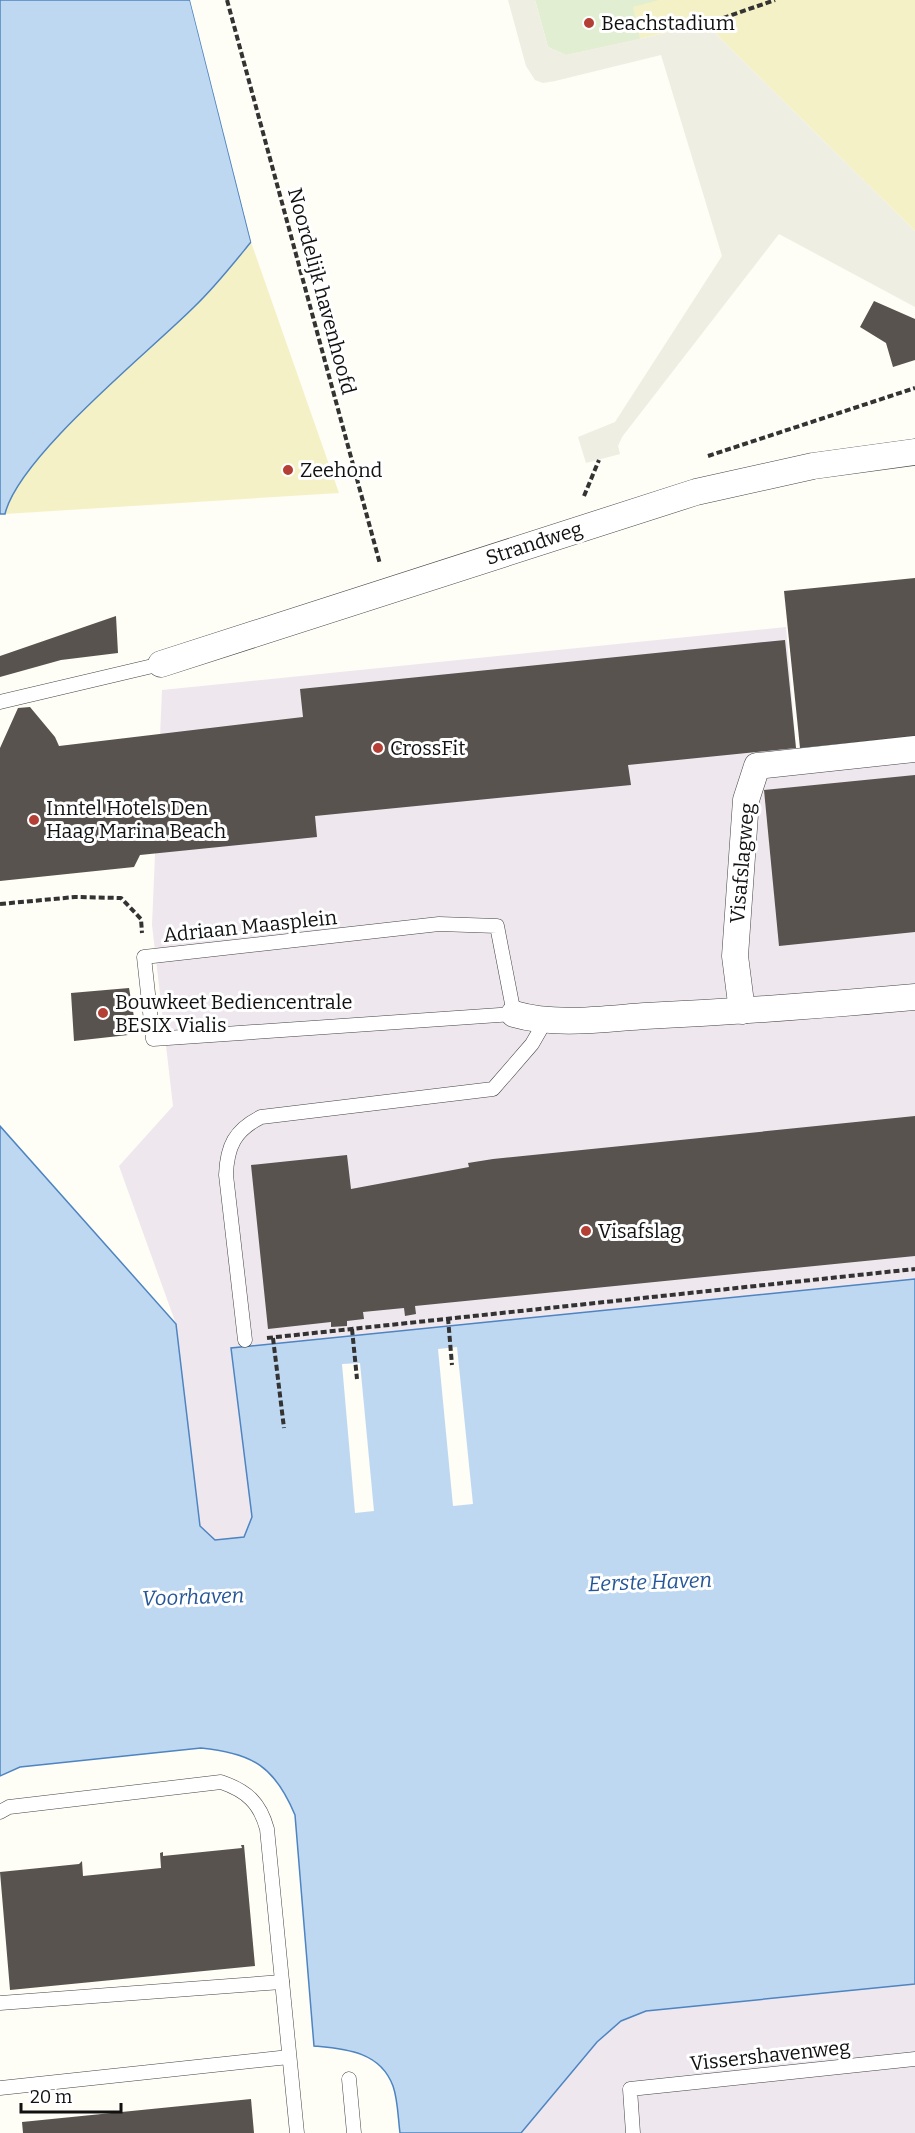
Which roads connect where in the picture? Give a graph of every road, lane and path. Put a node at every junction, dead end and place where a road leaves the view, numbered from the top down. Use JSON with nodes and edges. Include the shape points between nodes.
{"nodes":[{"id":1,"x":227,"y":0,"type":"edge"},
{"id":2,"x":775,"y":0,"type":"edge"},
{"id":3,"x":706,"y":24,"type":"dead end"},
{"id":4,"x":915,"y":452,"type":"edge"},
{"id":5,"x":599,"y":460,"type":"dead end"},
{"id":6,"x":583,"y":496,"type":"dead end"},
{"id":7,"x":388,"y":590,"type":"junction"},
{"id":8,"x":161,"y":664,"type":"joint"},
{"id":9,"x":0,"y":702,"type":"edge"},
{"id":10,"x":915,"y":749,"type":"edge"},
{"id":11,"x":0,"y":904,"type":"edge"},
{"id":12,"x":144,"y":957,"type":"junction"},
{"id":13,"x":915,"y":997,"type":"edge"},
{"id":14,"x":742,"y":1011,"type":"junction"},
{"id":15,"x":514,"y":1014,"type":"junction"},
{"id":16,"x":548,"y":1018,"type":"junction"},
{"id":17,"x":915,"y":1269,"type":"edge"},
{"id":18,"x":448,"y":1318,"type":"junction"},
{"id":19,"x":352,"y":1329,"type":"junction"},
{"id":20,"x":273,"y":1338,"type":"junction"},
{"id":21,"x":245,"y":1340,"type":"joint"},
{"id":22,"x":452,"y":1365,"type":"dead end"},
{"id":23,"x":357,"y":1379,"type":"dead end"},
{"id":24,"x":284,"y":1428,"type":"dead end"},
{"id":25,"x":0,"y":1812,"type":"edge"},
{"id":26,"x":282,"y":1982,"type":"junction"},
{"id":27,"x":0,"y":2003,"type":"edge"},
{"id":28,"x":290,"y":2057,"type":"junction"},
{"id":29,"x":915,"y":2059,"type":"edge"},
{"id":30,"x":349,"y":2079,"type":"dead end"},
{"id":31,"x":0,"y":2088,"type":"edge"},
{"id":32,"x":297,"y":2133,"type":"edge"},
{"id":33,"x":354,"y":2133,"type":"edge"},
{"id":34,"x":633,"y":2133,"type":"edge"}],
"edges":[{"from":1,"to":7,"type":"path","name":"Noordelijk havenhoofd"},
{"from":2,"to":3,"type":"path"},
{"from":4,"to":7,"type":"street","name":"Strandweg","via":[[813,466],[696,492]]},
{"from":5,"to":6,"type":"path","name":"Strandweg"},
{"from":7,"to":8,"type":"street","name":"Strandweg"},
{"from":8,"to":9,"type":"lane"},
{"from":10,"to":14,"type":"street","name":"Visafslagweg","via":[[757,766],[746,800],[735,956]]},
{"from":11,"to":12,"type":"path","via":[[75,897],[121,898],[141,919]]},
{"from":12,"to":15,"type":"lane","name":"Adriaan Maasplein","via":[[153,1039]]},
{"from":12,"to":15,"type":"lane","name":"Adriaan Maasplein","via":[[439,924],[497,926]]},
{"from":13,"to":14,"type":"street"},
{"from":14,"to":16,"type":"street","via":[[577,1020]]},
{"from":15,"to":16,"type":"street"},
{"from":16,"to":21,"type":"lane","via":[[532,1044],[493,1089],[261,1118],[245,1125],[232,1140],[226,1175]]},
{"from":17,"to":18,"type":"path"},
{"from":18,"to":19,"type":"path"},
{"from":18,"to":22,"type":"path"},
{"from":19,"to":20,"type":"path"},
{"from":19,"to":23,"type":"path"},
{"from":20,"to":21,"type":"path"},
{"from":20,"to":24,"type":"path"},
{"from":25,"to":26,"type":"lane","via":[[9,1807],[221,1782],[237,1788],[252,1798],[267,1829]]},
{"from":26,"to":27,"type":"lane"},
{"from":26,"to":28,"type":"lane"},
{"from":28,"to":31,"type":"lane"},
{"from":28,"to":32,"type":"lane"},
{"from":29,"to":34,"type":"lane","name":"Vissershavenweg","via":[[630,2089]]},
{"from":30,"to":33,"type":"lane"}]}
